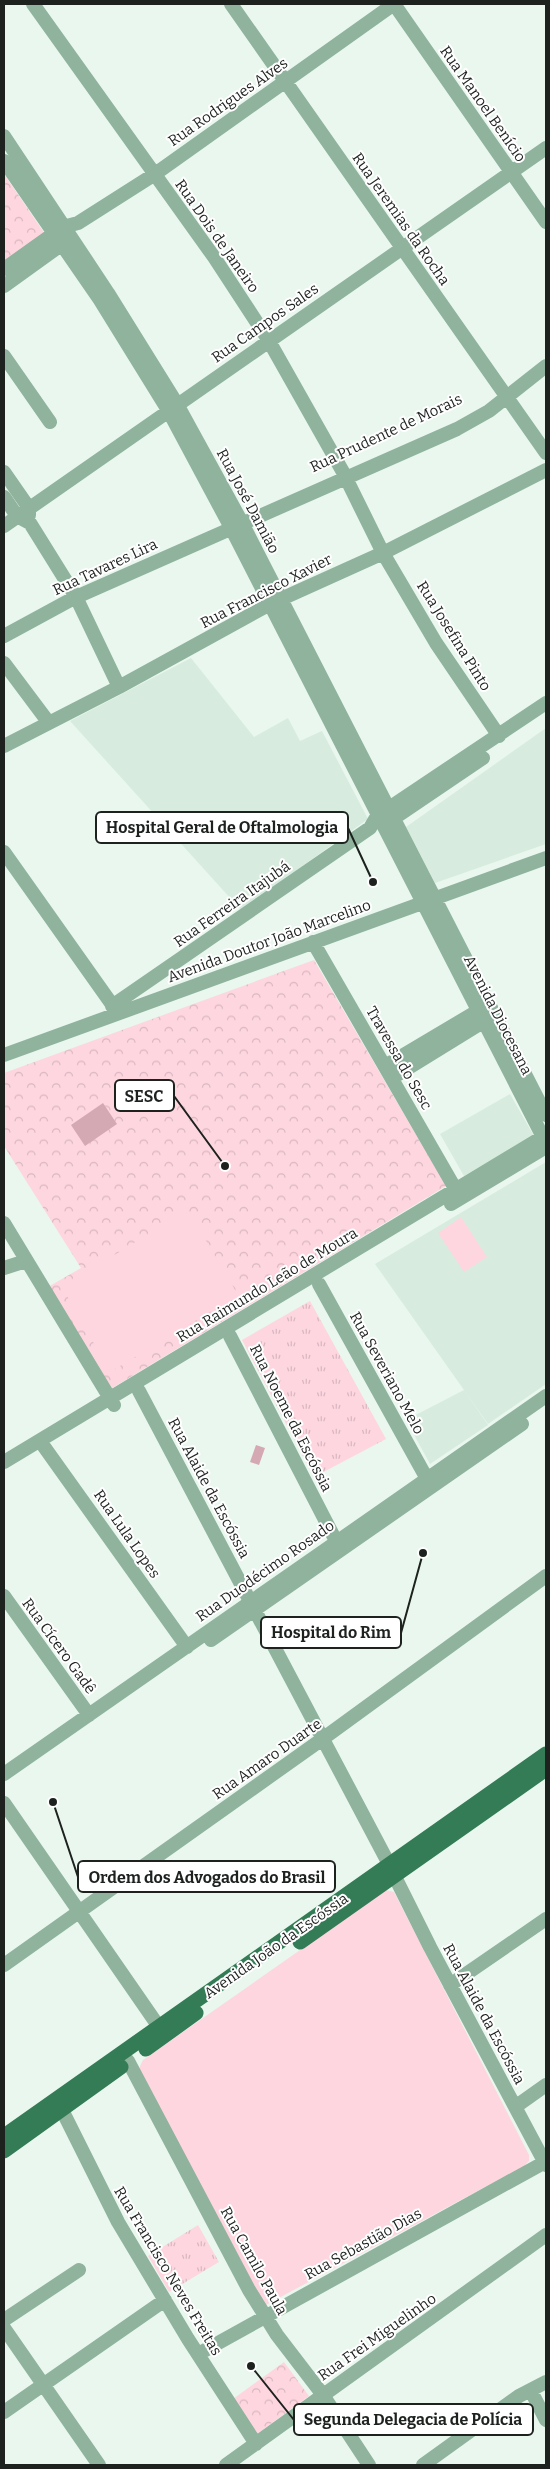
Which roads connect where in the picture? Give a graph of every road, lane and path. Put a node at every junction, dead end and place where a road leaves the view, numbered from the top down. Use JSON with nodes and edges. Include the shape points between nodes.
{"nodes":[{"id":1,"x":33,"y":4,"type":"edge"},
{"id":2,"x":231,"y":4,"type":"edge"},
{"id":3,"x":394,"y":4,"type":"edge"},
{"id":4,"x":285,"y":82,"type":"junction"},
{"id":5,"x":4,"y":136,"type":"edge"},
{"id":6,"x":546,"y":148,"type":"edge"},
{"id":7,"x":4,"y":161,"type":"edge"},
{"id":8,"x":511,"y":172,"type":"junction"},
{"id":9,"x":155,"y":174,"type":"junction"},
{"id":10,"x":546,"y":222,"type":"edge"},
{"id":11,"x":62,"y":236,"type":"junction"},
{"id":12,"x":402,"y":248,"type":"junction"},
{"id":13,"x":4,"y":269,"type":"edge"},
{"id":14,"x":4,"y":286,"type":"edge"},
{"id":15,"x":269,"y":340,"type":"junction"},
{"id":16,"x":546,"y":355,"type":"edge"},
{"id":17,"x":4,"y":356,"type":"edge"},
{"id":18,"x":546,"y":366,"type":"edge"},
{"id":19,"x":505,"y":393,"type":"junction"},
{"id":20,"x":172,"y":407,"type":"junction"},
{"id":21,"x":50,"y":422,"type":"dead end"},
{"id":22,"x":546,"y":453,"type":"edge"},
{"id":23,"x":546,"y":470,"type":"edge"},
{"id":24,"x":4,"y":472,"type":"edge"},
{"id":25,"x":344,"y":475,"type":"junction"},
{"id":26,"x":4,"y":497,"type":"edge"},
{"id":27,"x":29,"y":508,"type":"junction"},
{"id":28,"x":17,"y":516,"type":"junction"},
{"id":29,"x":30,"y":523,"type":"junction"},
{"id":30,"x":4,"y":526,"type":"edge"},
{"id":31,"x":234,"y":526,"type":"junction"},
{"id":32,"x":383,"y":552,"type":"junction"},
{"id":33,"x":76,"y":597,"type":"junction"},
{"id":34,"x":275,"y":601,"type":"junction"},
{"id":35,"x":4,"y":636,"type":"edge"},
{"id":36,"x":4,"y":663,"type":"edge"},
{"id":37,"x":119,"y":687,"type":"junction"},
{"id":38,"x":546,"y":703,"type":"edge"},
{"id":39,"x":546,"y":713,"type":"edge"},
{"id":40,"x":49,"y":722,"type":"junction"},
{"id":41,"x":499,"y":736,"type":"junction"},
{"id":42,"x":4,"y":746,"type":"edge"},
{"id":43,"x":382,"y":820,"type":"junction"},
{"id":44,"x":4,"y":852,"type":"edge"},
{"id":45,"x":546,"y":858,"type":"edge"},
{"id":46,"x":427,"y":900,"type":"junction"},
{"id":47,"x":313,"y":942,"type":"junction"},
{"id":48,"x":115,"y":1010,"type":"junction"},
{"id":49,"x":486,"y":1013,"type":"junction"},
{"id":50,"x":4,"y":1055,"type":"edge"},
{"id":51,"x":388,"y":1072,"type":"junction"},
{"id":52,"x":546,"y":1115,"type":"edge"},
{"id":53,"x":545,"y":1141,"type":"edge"},
{"id":54,"x":456,"y":1190,"type":"junction"},
{"id":55,"x":4,"y":1223,"type":"edge"},
{"id":56,"x":24,"y":1257,"type":"junction"},
{"id":57,"x":4,"y":1258,"type":"edge"},
{"id":58,"x":4,"y":1268,"type":"edge"},
{"id":59,"x":319,"y":1284,"type":"junction"},
{"id":60,"x":230,"y":1336,"type":"junction"},
{"id":61,"x":139,"y":1391,"type":"junction"},
{"id":62,"x":546,"y":1396,"type":"edge"},
{"id":63,"x":112,"y":1402,"type":"junction"},
{"id":64,"x":546,"y":1407,"type":"edge"},
{"id":65,"x":43,"y":1444,"type":"junction"},
{"id":66,"x":4,"y":1464,"type":"edge"},
{"id":67,"x":426,"y":1478,"type":"junction"},
{"id":68,"x":336,"y":1541,"type":"junction"},
{"id":69,"x":546,"y":1576,"type":"edge"},
{"id":70,"x":4,"y":1596,"type":"edge"},
{"id":71,"x":253,"y":1605,"type":"junction"},
{"id":72,"x":187,"y":1647,"type":"junction"},
{"id":73,"x":89,"y":1715,"type":"junction"},
{"id":74,"x":321,"y":1740,"type":"junction"},
{"id":75,"x":546,"y":1754,"type":"edge"},
{"id":76,"x":546,"y":1770,"type":"edge"},
{"id":77,"x":4,"y":1774,"type":"edge"},
{"id":78,"x":4,"y":1785,"type":"edge"},
{"id":79,"x":4,"y":1803,"type":"edge"},
{"id":80,"x":393,"y":1871,"type":"junction"},
{"id":81,"x":79,"y":1912,"type":"junction"},
{"id":82,"x":546,"y":1919,"type":"edge"},
{"id":83,"x":4,"y":1964,"type":"edge"},
{"id":84,"x":450,"y":1985,"type":"junction"},
{"id":85,"x":160,"y":2027,"type":"junction"},
{"id":86,"x":128,"y":2061,"type":"junction"},
{"id":87,"x":546,"y":2085,"type":"edge"},
{"id":88,"x":515,"y":2107,"type":"junction"},
{"id":89,"x":62,"y":2110,"type":"junction"},
{"id":90,"x":4,"y":2136,"type":"edge"},
{"id":91,"x":4,"y":2151,"type":"edge"},
{"id":92,"x":545,"y":2163,"type":"edge"},
{"id":93,"x":546,"y":2235,"type":"edge"},
{"id":94,"x":78,"y":2270,"type":"dead end"},
{"id":95,"x":165,"y":2300,"type":"junction"},
{"id":96,"x":265,"y":2317,"type":"junction"},
{"id":97,"x":4,"y":2320,"type":"edge"},
{"id":98,"x":4,"y":2328,"type":"edge"},
{"id":99,"x":198,"y":2354,"type":"junction"},
{"id":100,"x":546,"y":2382,"type":"edge"},
{"id":101,"x":43,"y":2385,"type":"junction"},
{"id":102,"x":530,"y":2391,"type":"junction"},
{"id":103,"x":323,"y":2395,"type":"junction"},
{"id":104,"x":4,"y":2412,"type":"edge"},
{"id":105,"x":546,"y":2420,"type":"edge"},
{"id":106,"x":256,"y":2444,"type":"junction"},
{"id":107,"x":99,"y":2465,"type":"edge"},
{"id":108,"x":226,"y":2465,"type":"edge"},
{"id":109,"x":369,"y":2465,"type":"edge"},
{"id":110,"x":423,"y":2465,"type":"edge"}],
"edges":[{"from":1,"to":9,"type":"street","name":"Rua Dois de Janeiro"},
{"from":2,"to":4,"type":"street","name":"Rua Jeremias da Rocha"},
{"from":3,"to":4,"type":"street","name":"Rua Rodrigues Alves"},
{"from":3,"to":8,"type":"street","name":"Rua Manoel Benício"},
{"from":4,"to":9,"type":"street","name":"Rua Rodrigues Alves"},
{"from":4,"to":12,"type":"street","name":"Rua Jeremias da Rocha"},
{"from":5,"to":11,"type":"street","name":"Rua José Damião"},
{"from":6,"to":8,"type":"street","name":"Rua Campos Sales"},
{"from":7,"to":11,"type":"street","name":"Rua José Damião"},
{"from":8,"to":10,"type":"street","name":"Rua Manoel Benício"},
{"from":8,"to":12,"type":"street","name":"Rua Campos Sales"},
{"from":9,"to":11,"type":"street","name":"Rua Rodrigues Alves"},
{"from":9,"to":15,"type":"street","name":"Rua Dois de Janeiro"},
{"from":11,"to":13,"type":"street","name":"Rua Rodrigues Alves"},
{"from":11,"to":14,"type":"street","name":"Rua Rodrigues Alves"},
{"from":11,"to":20,"type":"street","name":"Rua José Damião","via":[[100,300]]},
{"from":12,"to":15,"type":"street","name":"Rua Campos Sales"},
{"from":12,"to":19,"type":"street","name":"Rua Jeremias da Rocha"},
{"from":15,"to":20,"type":"street","name":"Rua Campos Sales"},
{"from":15,"to":25,"type":"street","name":"Rua Dois de Janeiro"},
{"from":16,"to":19,"type":"street","name":"Rua Prudente de Morais"},
{"from":17,"to":21,"type":"street"},
{"from":18,"to":19,"type":"street","name":"Rua Prudente de Morais"},
{"from":19,"to":22,"type":"street","name":"Rua Jeremias da Rocha"},
{"from":19,"to":25,"type":"street","name":"Rua Prudente de Morais","via":[[457,429]]},
{"from":20,"to":27,"type":"street","name":"Rua Campos Sales"},
{"from":20,"to":31,"type":"street","name":"Rua José Damião"},
{"from":23,"to":32,"type":"street","name":"Rua Francisco Xavier"},
{"from":24,"to":27,"type":"street"},
{"from":25,"to":31,"type":"street","name":"Rua Prudente de Morais"},
{"from":25,"to":32,"type":"street","name":"Rua Dois de Janeiro"},
{"from":26,"to":28,"type":"street"},
{"from":27,"to":28,"type":"street","name":"Rua Campos Sales"},
{"from":27,"to":29,"type":"street"},
{"from":28,"to":29,"type":"street"},
{"from":28,"to":30,"type":"street","name":"Rua Campos Sales"},
{"from":29,"to":33,"type":"street"},
{"from":31,"to":33,"type":"street","name":"Rua Tavares Lira"},
{"from":31,"to":34,"type":"street","name":"Rua José Damião"},
{"from":32,"to":34,"type":"street","name":"Rua Francisco Xavier"},
{"from":32,"to":41,"type":"street","name":"Rua Josefina Pinto","via":[[436,643]]},
{"from":33,"to":35,"type":"street","name":"Rua Tavares Lira"},
{"from":33,"to":37,"type":"street"},
{"from":34,"to":37,"type":"street","name":"Rua Francisco Xavier"},
{"from":34,"to":43,"type":"street","name":"Rua José Damião"},
{"from":36,"to":40,"type":"street"},
{"from":37,"to":40,"type":"street","name":"Rua Francisco Xavier"},
{"from":38,"to":41,"type":"street","name":"Rua Ferreira Itajubá"},
{"from":39,"to":43,"type":"street","name":"Rua Ferreira Itajubá"},
{"from":40,"to":42,"type":"street","name":"Rua Francisco Xavier"},
{"from":41,"to":43,"type":"street","name":"Rua Ferreira Itajubá"},
{"from":43,"to":46,"type":"street","name":"Rua José Damião"},
{"from":43,"to":48,"type":"street","name":"Rua Ferreira Itajubá"},
{"from":44,"to":48,"type":"street"},
{"from":45,"to":46,"type":"street","name":"Avenida Doutor João Marcelino"},
{"from":46,"to":47,"type":"street","name":"Avenida Doutor João Marcelino"},
{"from":46,"to":49,"type":"street","name":"Avenida Diocesana"},
{"from":47,"to":48,"type":"street","name":"Avenida Doutor João Marcelino"},
{"from":47,"to":51,"type":"street","name":"Travessa do Sesc"},
{"from":48,"to":50,"type":"street","name":"Avenida Doutor João Marcelino"},
{"from":49,"to":51,"type":"street"},
{"from":49,"to":52,"type":"street","name":"Avenida Diocesana"},
{"from":49,"to":53,"type":"street","name":"Avenida Diocesana"},
{"from":51,"to":54,"type":"street","name":"Travessa do Sesc"},
{"from":53,"to":54,"type":"street","name":"Rua Raimundo Leão de Moura"},
{"from":53,"to":59,"type":"street","name":"Rua Raimundo Leão de Moura"},
{"from":54,"to":63,"type":"street","name":"Rua Raimundo Leão de Moura"},
{"from":55,"to":56,"type":"street"},
{"from":56,"to":57,"type":"street"},
{"from":56,"to":58,"type":"street"},
{"from":56,"to":63,"type":"street"},
{"from":59,"to":60,"type":"street","name":"Rua Raimundo Leão de Moura"},
{"from":59,"to":67,"type":"street","name":"Rua Severiano Melo"},
{"from":60,"to":61,"type":"street","name":"Rua Raimundo Leão de Moura"},
{"from":60,"to":68,"type":"street","name":"Rua Noeme da Escóssia"},
{"from":61,"to":63,"type":"street","name":"Rua Raimundo Leão de Moura"},
{"from":61,"to":71,"type":"street","name":"Rua Alaide da Escóssia"},
{"from":62,"to":67,"type":"street","name":"Rua Duodécimo Rosado"},
{"from":63,"to":65,"type":"street","name":"Rua Raimundo Leão de Moura"},
{"from":64,"to":71,"type":"street","name":"Rua Duodécimo Rosado"},
{"from":65,"to":66,"type":"street","name":"Rua Raimundo Leão de Moura"},
{"from":65,"to":72,"type":"street","name":"Rua Lula Lopes"},
{"from":67,"to":68,"type":"street","name":"Rua Duodécimo Rosado"},
{"from":68,"to":71,"type":"street","name":"Rua Duodécimo Rosado"},
{"from":69,"to":74,"type":"street","name":"Rua Amaro Duarte"},
{"from":70,"to":73,"type":"street","name":"Rua Cícero Gadê"},
{"from":71,"to":72,"type":"street","name":"Rua Duodécimo Rosado"},
{"from":71,"to":74,"type":"street","name":"Rua Alaide da Escóssia"},
{"from":71,"to":78,"type":"street","name":"Rua Duodécimo Rosado"},
{"from":72,"to":73,"type":"street","name":"Rua Duodécimo Rosado"},
{"from":73,"to":77,"type":"street","name":"Rua Duodécimo Rosado"},
{"from":74,"to":80,"type":"street","name":"Rua Alaide da Escóssia"},
{"from":74,"to":81,"type":"street","name":"Rua Amaro Duarte"},
{"from":75,"to":80,"type":"main road","name":"Avenida João da Escóssia"},
{"from":76,"to":80,"type":"main road","name":"Avenida João da Escóssia"},
{"from":79,"to":81,"type":"street"},
{"from":80,"to":84,"type":"street","name":"Rua Alaide da Escóssia"},
{"from":80,"to":85,"type":"main road","name":"Avenida João da Escóssia"},
{"from":80,"to":86,"type":"main road","name":"Avenida João da Escóssia"},
{"from":81,"to":83,"type":"street","name":"Rua Amaro Duarte"},
{"from":81,"to":85,"type":"street"},
{"from":82,"to":84,"type":"street"},
{"from":84,"to":88,"type":"street","name":"Rua Alaide da Escóssia"},
{"from":85,"to":90,"type":"main road","name":"Avenida João da Escóssia"},
{"from":86,"to":89,"type":"main road","name":"Avenida João da Escóssia"},
{"from":86,"to":96,"type":"street","name":"Rua Camilo Paula"},
{"from":87,"to":88,"type":"street"},
{"from":88,"to":92,"type":"street","name":"Rua Alaide da Escóssia"},
{"from":89,"to":91,"type":"main road","name":"Avenida João da Escóssia"},
{"from":89,"to":95,"type":"street","name":"Rua Francisco Neves Freitas","via":[[103,2193]]},
{"from":92,"to":96,"type":"street","name":"Rua Sebastião Dias"},
{"from":93,"to":103,"type":"street","name":"Rua Frei Miguelinho"},
{"from":94,"to":97,"type":"street"},
{"from":95,"to":99,"type":"street","name":"Rua Francisco Neves Freitas"},
{"from":95,"to":101,"type":"street"},
{"from":96,"to":99,"type":"street","name":"Rua Sebastião Dias"},
{"from":96,"to":103,"type":"street","name":"Rua Camilo Paula"},
{"from":98,"to":101,"type":"street"},
{"from":99,"to":106,"type":"street","name":"Rua Francisco Neves Freitas"},
{"from":100,"to":102,"type":"street"},
{"from":101,"to":104,"type":"street"},
{"from":101,"to":107,"type":"street"},
{"from":102,"to":105,"type":"street"},
{"from":102,"to":110,"type":"street"},
{"from":103,"to":106,"type":"street","name":"Rua Frei Miguelinho"},
{"from":103,"to":109,"type":"street","name":"Rua Camilo Paula"},
{"from":106,"to":108,"type":"street","name":"Rua Frei Miguelinho"}]}
